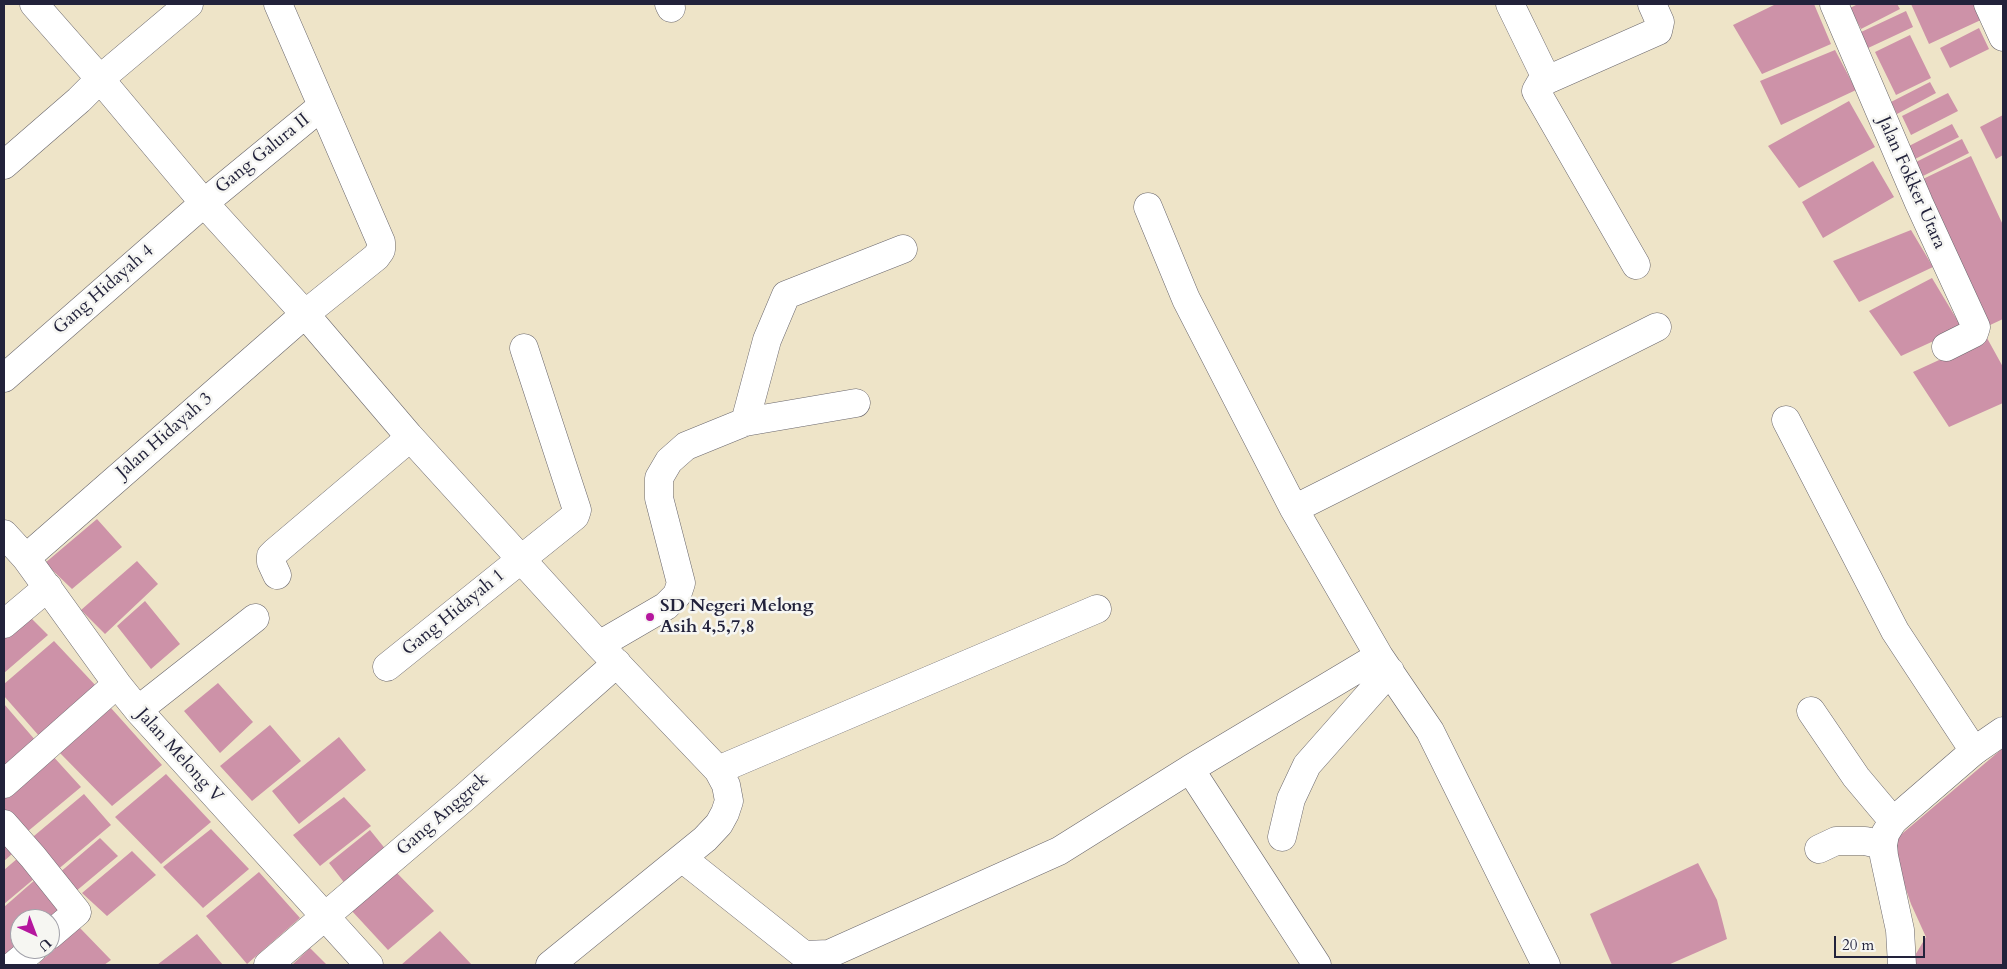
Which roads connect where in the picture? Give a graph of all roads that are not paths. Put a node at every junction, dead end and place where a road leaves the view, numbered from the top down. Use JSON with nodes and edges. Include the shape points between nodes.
{"nodes":[{"id":1,"x":34,"y":4,"type":"edge"},
{"id":2,"x":189,"y":4,"type":"edge"},
{"id":3,"x":278,"y":4,"type":"edge"},
{"id":4,"x":1510,"y":4,"type":"edge"},
{"id":5,"x":1652,"y":4,"type":"edge"},
{"id":6,"x":1834,"y":4,"type":"edge"},
{"id":7,"x":1988,"y":4,"type":"edge"},
{"id":8,"x":2003,"y":37,"type":"edge"},
{"id":9,"x":100,"y":79,"type":"junction"},
{"id":10,"x":1546,"y":80,"type":"junction"},
{"id":11,"x":322,"y":106,"type":"junction"},
{"id":12,"x":4,"y":165,"type":"edge"},
{"id":13,"x":204,"y":203,"type":"junction"},
{"id":14,"x":1148,"y":207,"type":"dead end"},
{"id":15,"x":904,"y":249,"type":"dead end"},
{"id":16,"x":1636,"y":265,"type":"dead end"},
{"id":17,"x":305,"y":314,"type":"junction"},
{"id":18,"x":1657,"y":328,"type":"dead end"},
{"id":19,"x":1946,"y":347,"type":"dead end"},
{"id":20,"x":524,"y":348,"type":"dead end"},
{"id":21,"x":4,"y":378,"type":"edge"},
{"id":22,"x":856,"y":403,"type":"dead end"},
{"id":23,"x":1786,"y":420,"type":"dead end"},
{"id":24,"x":745,"y":422,"type":"junction"},
{"id":25,"x":409,"y":436,"type":"junction"},
{"id":26,"x":1294,"y":509,"type":"junction"},
{"id":27,"x":4,"y":534,"type":"edge"},
{"id":28,"x":26,"y":558,"type":"junction"},
{"id":29,"x":521,"y":558,"type":"junction"},
{"id":30,"x":277,"y":575,"type":"dead end"},
{"id":31,"x":48,"y":587,"type":"junction"},
{"id":32,"x":1097,"y":609,"type":"dead end"},
{"id":33,"x":255,"y":618,"type":"dead end"},
{"id":34,"x":4,"y":624,"type":"edge"},
{"id":35,"x":608,"y":654,"type":"junction"},
{"id":36,"x":1384,"y":664,"type":"junction"},
{"id":37,"x":387,"y":667,"type":"dead end"},
{"id":38,"x":117,"y":684,"type":"junction"},
{"id":39,"x":138,"y":710,"type":"junction"},
{"id":40,"x":1811,"y":711,"type":"dead end"},
{"id":41,"x":2003,"y":731,"type":"edge"},
{"id":42,"x":1974,"y":751,"type":"junction"},
{"id":43,"x":1190,"y":768,"type":"junction"},
{"id":44,"x":718,"y":770,"type":"junction"},
{"id":45,"x":4,"y":784,"type":"edge"},
{"id":46,"x":4,"y":824,"type":"edge"},
{"id":47,"x":1888,"y":833,"type":"junction"},
{"id":48,"x":1282,"y":837,"type":"dead end"},
{"id":49,"x":1820,"y":849,"type":"dead end"},
{"id":50,"x":682,"y":858,"type":"junction"},
{"id":51,"x":324,"y":917,"type":"junction"},
{"id":52,"x":60,"y":926,"type":"edge"},
{"id":53,"x":804,"y":960,"type":"edge"},
{"id":54,"x":268,"y":965,"type":"edge"},
{"id":55,"x":369,"y":965,"type":"edge"},
{"id":56,"x":550,"y":965,"type":"edge"},
{"id":57,"x":1317,"y":965,"type":"edge"},
{"id":58,"x":1546,"y":965,"type":"edge"},
{"id":59,"x":1902,"y":965,"type":"edge"}],
"edges":[{"from":1,"to":9,"type":"street"},
{"from":2,"to":9,"type":"street"},
{"from":3,"to":11,"type":"street"},
{"from":4,"to":10,"type":"street"},
{"from":5,"to":10,"type":"street","via":[[1660,22],[1658,31]]},
{"from":6,"to":19,"type":"street","name":"Jalan Fokker Utara","via":[[1976,327],[1974,333]]},
{"from":7,"to":8,"type":"street"},
{"from":9,"to":12,"type":"street"},
{"from":9,"to":13,"type":"street"},
{"from":10,"to":16,"type":"street","via":[[1536,91],[1540,100]]},
{"from":11,"to":13,"type":"street","name":"Gang Galura II"},
{"from":11,"to":17,"type":"street","name":"Jalan Hidayah 3","via":[[381,242],[381,250]]},
{"from":13,"to":17,"type":"street"},
{"from":13,"to":21,"type":"street","name":"Gang Hidayah 4"},
{"from":14,"to":26,"type":"street","via":[[1186,300]]},
{"from":15,"to":24,"type":"street","via":[[786,295],[767,340]]},
{"from":17,"to":25,"type":"street"},
{"from":17,"to":28,"type":"street","name":"Jalan Hidayah 3"},
{"from":18,"to":26,"type":"street"},
{"from":20,"to":29,"type":"street","name":"Gang Hidayah 1","via":[[578,510],[572,520]]},
{"from":22,"to":24,"type":"street","name":"Gang Anggrek"},
{"from":23,"to":42,"type":"street","via":[[1895,631]]},
{"from":24,"to":35,"type":"street","name":"Gang Anggrek","via":[[686,446],[669,460],[659,478],[659,498],[681,583],[677,595],[666,606]]},
{"from":25,"to":29,"type":"street"},
{"from":25,"to":30,"type":"street","via":[[271,556]]},
{"from":26,"to":36,"type":"street"},
{"from":27,"to":28,"type":"street","name":"Jalan Melong V"},
{"from":28,"to":31,"type":"street","name":"Jalan Melong V"},
{"from":29,"to":35,"type":"street"},
{"from":29,"to":37,"type":"street","name":"Gang Hidayah 1"},
{"from":31,"to":34,"type":"street"},
{"from":31,"to":38,"type":"street","name":"Jalan Melong V"},
{"from":32,"to":44,"type":"street"},
{"from":33,"to":39,"type":"street"},
{"from":35,"to":44,"type":"street"},
{"from":35,"to":51,"type":"street","name":"Gang Anggrek"},
{"from":36,"to":43,"type":"street"},
{"from":36,"to":48,"type":"street","via":[[1307,765],[1292,799]]},
{"from":36,"to":58,"type":"street","via":[[1430,732]]},
{"from":38,"to":39,"type":"street","name":"Jalan Melong V"},
{"from":38,"to":45,"type":"street"},
{"from":39,"to":51,"type":"street","name":"Jalan Melong V"},
{"from":40,"to":47,"type":"street","via":[[1856,777]]},
{"from":41,"to":42,"type":"street"},
{"from":42,"to":47,"type":"street"},
{"from":43,"to":53,"type":"street","via":[[1060,851],[829,954]]},
{"from":43,"to":57,"type":"street"},
{"from":44,"to":50,"type":"street","via":[[726,784],[729,801],[725,813],[705,839]]},
{"from":46,"to":52,"type":"street","via":[[77,912]]},
{"from":47,"to":49,"type":"street","via":[[1865,841],[1836,841]]},
{"from":47,"to":59,"type":"street","via":[[1884,856],[1900,930]]},
{"from":50,"to":53,"type":"street"},
{"from":50,"to":56,"type":"street"},
{"from":51,"to":54,"type":"street","name":"Gang Anggrek"},
{"from":51,"to":55,"type":"street","name":"Jalan Melong V"}]}
